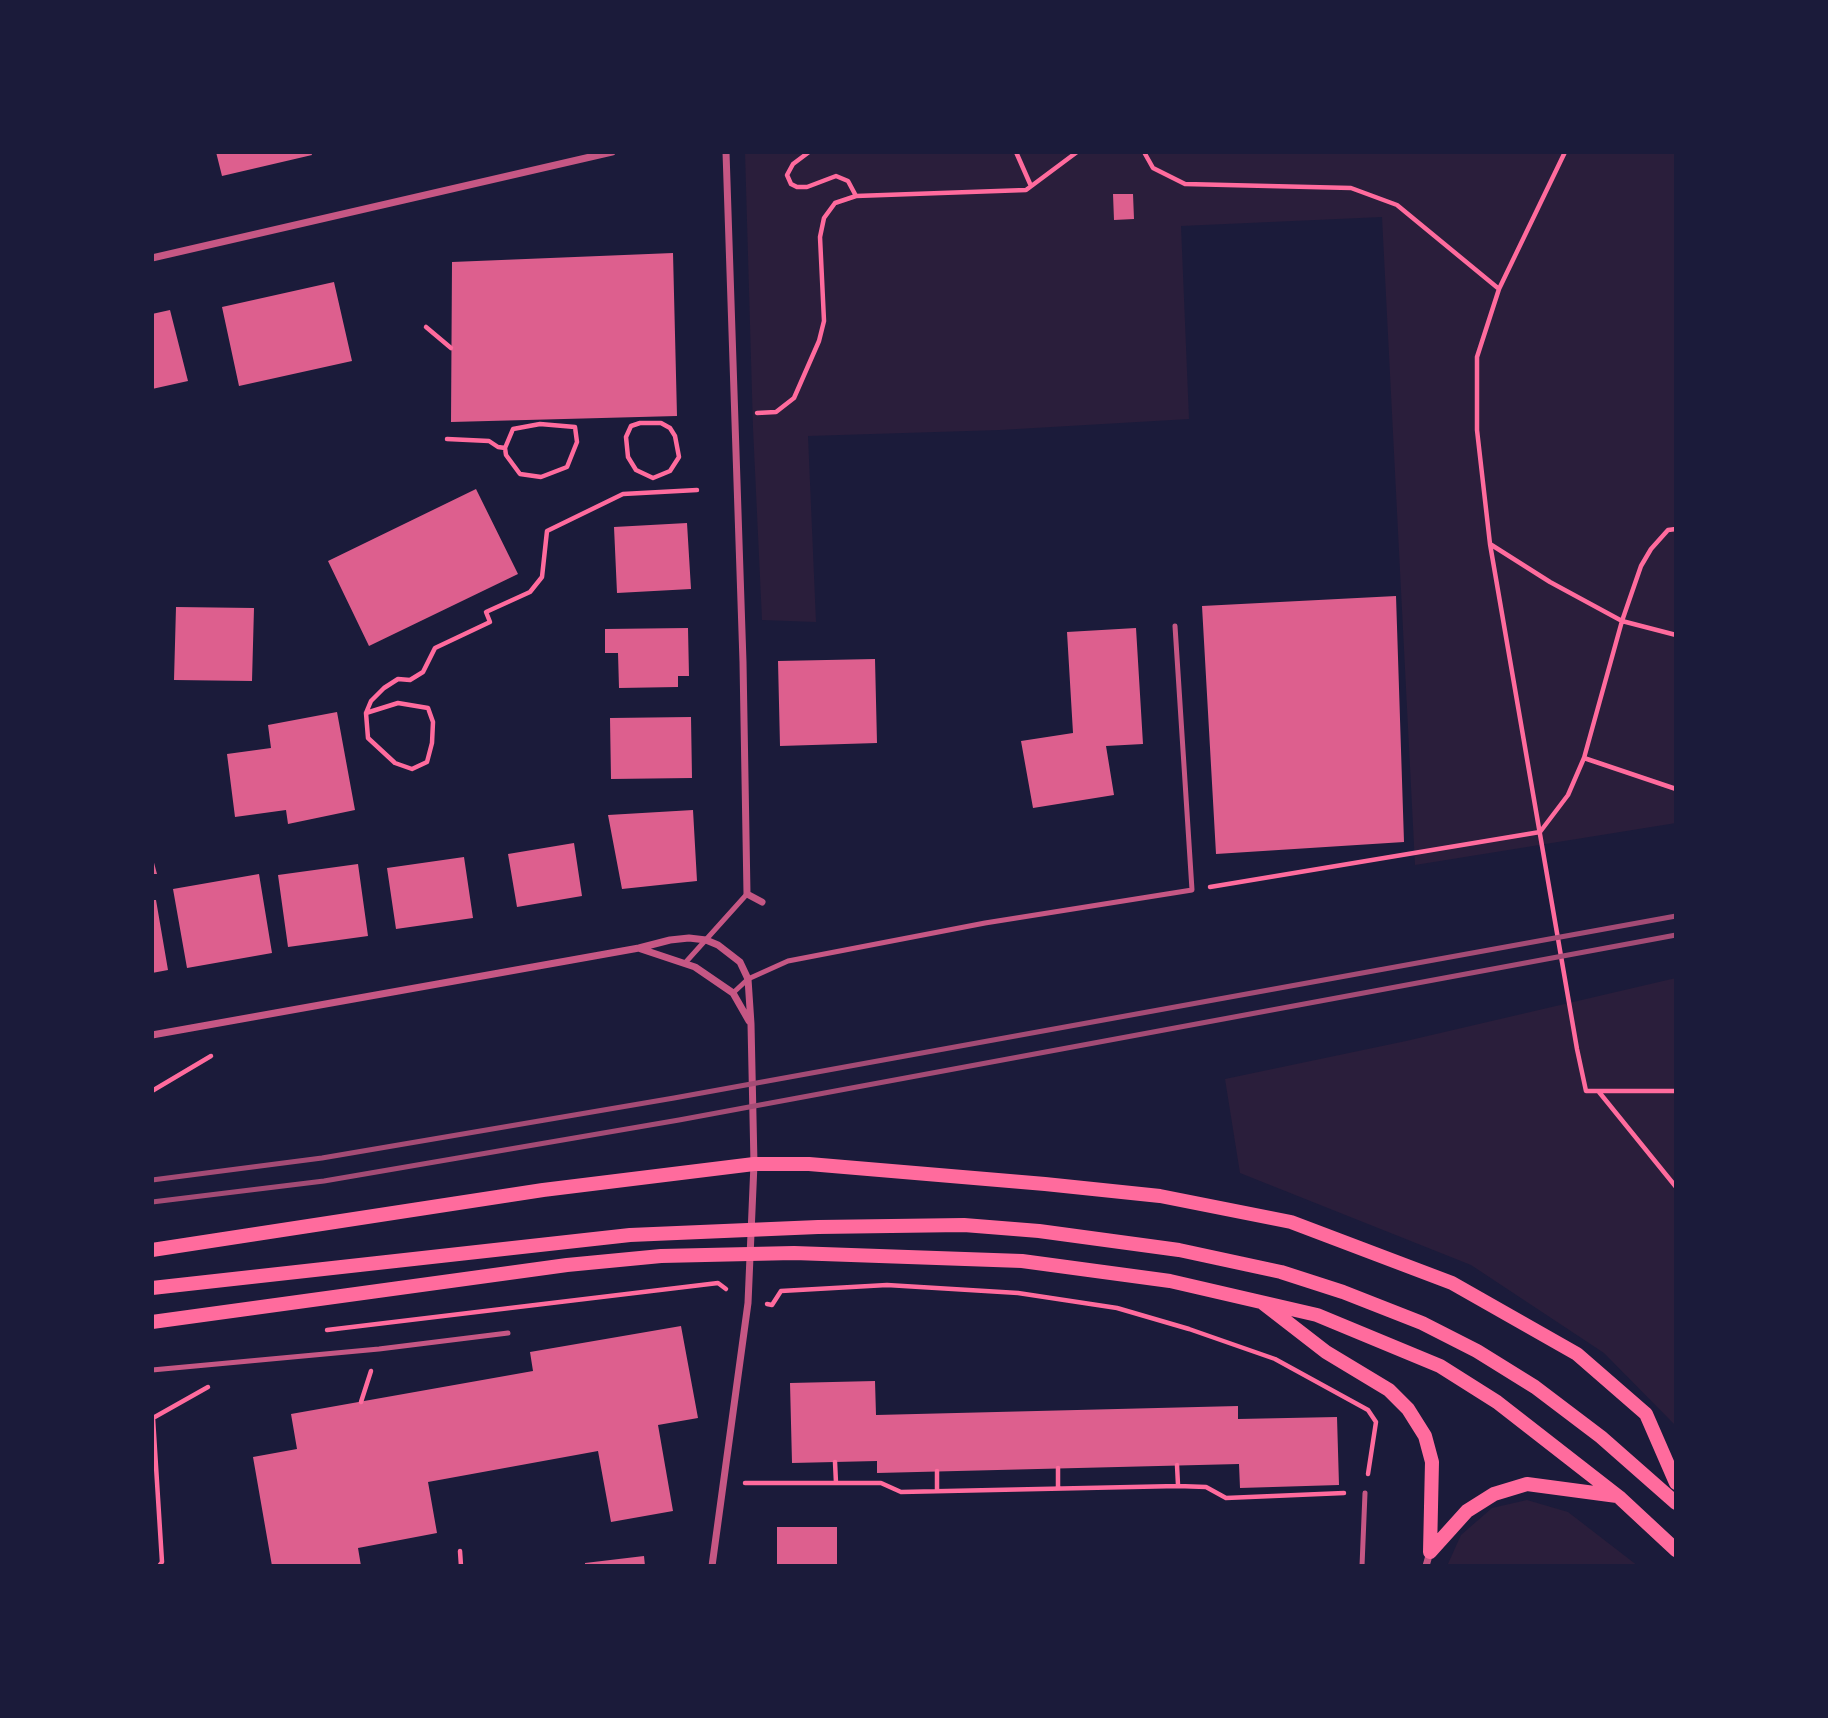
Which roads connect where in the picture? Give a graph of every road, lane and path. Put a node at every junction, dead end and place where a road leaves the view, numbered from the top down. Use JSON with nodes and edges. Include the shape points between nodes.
{"nodes":[{"id":1,"x":611,"y":152,"type":"edge"},
{"id":2,"x":726,"y":152,"type":"edge"},
{"id":3,"x":809,"y":152,"type":"edge"},
{"id":4,"x":1016,"y":152,"type":"edge"},
{"id":5,"x":1077,"y":152,"type":"edge"},
{"id":6,"x":1144,"y":152,"type":"edge"},
{"id":7,"x":1564,"y":152,"type":"edge"},
{"id":8,"x":1031,"y":186,"type":"junction"},
{"id":9,"x":856,"y":196,"type":"junction"},
{"id":10,"x":152,"y":258,"type":"edge"},
{"id":11,"x":1499,"y":289,"type":"junction"},
{"id":12,"x":426,"y":327,"type":"dead end"},
{"id":13,"x":451,"y":348,"type":"dead end"},
{"id":14,"x":733,"y":413,"type":"junction"},
{"id":15,"x":670,"y":428,"type":"joint"},
{"id":16,"x":447,"y":439,"type":"dead end"},
{"id":17,"x":505,"y":448,"type":"junction"},
{"id":18,"x":697,"y":490,"type":"dead end"},
{"id":19,"x":1676,"y":529,"type":"edge"},
{"id":20,"x":1490,"y":544,"type":"junction"},
{"id":21,"x":1622,"y":621,"type":"junction"},
{"id":22,"x":1175,"y":626,"type":"dead end"},
{"id":23,"x":1676,"y":635,"type":"edge"},
{"id":24,"x":366,"y":713,"type":"junction"},
{"id":25,"x":1584,"y":758,"type":"junction"},
{"id":26,"x":1676,"y":789,"type":"edge"},
{"id":27,"x":1540,"y":832,"type":"junction"},
{"id":28,"x":1192,"y":890,"type":"junction"},
{"id":29,"x":747,"y":894,"type":"junction"},
{"id":30,"x":762,"y":902,"type":"dead end"},
{"id":31,"x":706,"y":940,"type":"junction"},
{"id":32,"x":639,"y":948,"type":"junction"},
{"id":33,"x":685,"y":963,"type":"junction"},
{"id":34,"x":748,"y":979,"type":"junction"},
{"id":35,"x":733,"y":993,"type":"junction"},
{"id":36,"x":751,"y":1024,"type":"junction"},
{"id":37,"x":152,"y":1035,"type":"edge"},
{"id":38,"x":211,"y":1056,"type":"dead end"},
{"id":39,"x":152,"y":1091,"type":"edge"},
{"id":40,"x":1676,"y":1091,"type":"edge"},
{"id":41,"x":1598,"y":1092,"type":"junction"},
{"id":42,"x":754,"y":1164,"type":"junction"},
{"id":43,"x":1676,"y":1187,"type":"edge"},
{"id":44,"x":152,"y":1250,"type":"edge"},
{"id":45,"x":152,"y":1288,"type":"edge"},
{"id":46,"x":1260,"y":1301,"type":"junction"},
{"id":47,"x":748,"y":1303,"type":"junction"},
{"id":48,"x":152,"y":1322,"type":"edge"},
{"id":49,"x":324,"y":1330,"type":"dead end"},
{"id":50,"x":508,"y":1333,"type":"dead end"},
{"id":51,"x":152,"y":1370,"type":"edge"},
{"id":52,"x":211,"y":1386,"type":"dead end"},
{"id":53,"x":835,"y":1462,"type":"dead end"},
{"id":54,"x":1178,"y":1465,"type":"dead end"},
{"id":55,"x":1058,"y":1468,"type":"dead end"},
{"id":56,"x":937,"y":1471,"type":"dead end"},
{"id":57,"x":836,"y":1483,"type":"junction"},
{"id":58,"x":1676,"y":1483,"type":"edge"},
{"id":59,"x":724,"y":1484,"type":"junction"},
{"id":60,"x":1178,"y":1486,"type":"junction"},
{"id":61,"x":1290,"y":1486,"type":"dead end"},
{"id":62,"x":1058,"y":1487,"type":"junction"},
{"id":63,"x":937,"y":1490,"type":"junction"},
{"id":64,"x":1365,"y":1493,"type":"junction"},
{"id":65,"x":1290,"y":1496,"type":"junction"},
{"id":66,"x":1619,"y":1497,"type":"junction"},
{"id":67,"x":1676,"y":1503,"type":"edge"},
{"id":68,"x":460,"y":1550,"type":"dead end"},
{"id":69,"x":1676,"y":1550,"type":"edge"},
{"id":70,"x":1428,"y":1559,"type":"edge"},
{"id":71,"x":159,"y":1566,"type":"edge"},
{"id":72,"x":461,"y":1566,"type":"edge"},
{"id":73,"x":712,"y":1566,"type":"edge"},
{"id":74,"x":1362,"y":1566,"type":"edge"}],
"edges":[{"from":1,"to":10,"type":"street"},
{"from":2,"to":14,"type":"street"},
{"from":3,"to":9,"type":"path","via":[[793,164],[788,175],[791,184],[807,187],[836,176],[848,181]]},
{"from":4,"to":8,"type":"path"},
{"from":5,"to":8,"type":"path"},
{"from":6,"to":11,"type":"path","via":[[1153,168],[1185,184],[1350,188],[1397,205]]},
{"from":7,"to":11,"type":"path"},
{"from":8,"to":9,"type":"path","via":[[1026,190]]},
{"from":9,"to":14,"type":"path","via":[[835,203],[824,218],[820,237],[824,321],[794,398],[776,412]]},
{"from":11,"to":20,"type":"path","via":[[1477,357],[1477,430]]},
{"from":12,"to":13,"type":"path"},
{"from":14,"to":29,"type":"street"},
{"from":15,"to":15,"type":"path","via":[[679,457],[670,471],[653,478],[636,470],[628,457],[626,437],[631,426],[661,423]]},
{"from":16,"to":17,"type":"path","via":[[489,441]]},
{"from":17,"to":17,"type":"path","via":[[520,474],[541,477],[567,467],[577,442],[575,428],[540,424],[513,429]]},
{"from":18,"to":24,"type":"path","via":[[623,494],[547,531],[542,578],[530,592],[486,612],[490,622],[435,648],[423,672],[384,688]]},
{"from":19,"to":21,"type":"path","via":[[1668,530],[1646,557]]},
{"from":20,"to":21,"type":"path"},
{"from":20,"to":27,"type":"path"},
{"from":21,"to":23,"type":"path"},
{"from":21,"to":25,"type":"path"},
{"from":22,"to":28,"type":"lane"},
{"from":24,"to":24,"type":"path","via":[[368,737],[395,764],[412,769],[427,762],[433,722],[428,708],[398,703]]},
{"from":25,"to":26,"type":"path"},
{"from":25,"to":27,"type":"path","via":[[1568,795]]},
{"from":27,"to":28,"type":"path"},
{"from":27,"to":41,"type":"path","via":[[1586,1091]]},
{"from":28,"to":34,"type":"lane","via":[[788,961]]},
{"from":29,"to":30,"type":"street"},
{"from":29,"to":31,"type":"lane"},
{"from":31,"to":32,"type":"street","via":[[670,940]]},
{"from":31,"to":33,"type":"lane"},
{"from":31,"to":34,"type":"street","via":[[740,962]]},
{"from":32,"to":33,"type":"street"},
{"from":32,"to":37,"type":"street"},
{"from":33,"to":35,"type":"street"},
{"from":34,"to":35,"type":"lane"},
{"from":34,"to":36,"type":"street"},
{"from":35,"to":36,"type":"street"},
{"from":36,"to":42,"type":"street"},
{"from":38,"to":39,"type":"path"},
{"from":40,"to":41,"type":"path"},
{"from":41,"to":43,"type":"path"},
{"from":42,"to":44,"type":"main road","via":[[543,1190]]},
{"from":42,"to":47,"type":"street"},
{"from":42,"to":58,"type":"main road","via":[[787,1163],[1160,1196],[1291,1223],[1452,1283],[1577,1354],[1646,1414]]},
{"from":45,"to":67,"type":"main road","via":[[630,1235],[818,1227],[964,1225],[1179,1250],[1280,1272],[1433,1328],[1535,1387]]},
{"from":46,"to":48,"type":"main road","via":[[1170,1281],[1022,1261],[794,1252],[661,1256],[567,1265]]},
{"from":46,"to":66,"type":"main road","via":[[1317,1315],[1440,1366],[1497,1402]]},
{"from":46,"to":70,"type":"main road","via":[[1326,1352],[1389,1390],[1408,1409],[1425,1436],[1432,1462]]},
{"from":47,"to":49,"type":"path","via":[[724,1300],[726,1288],[718,1283]]},
{"from":47,"to":59,"type":"street"},
{"from":47,"to":64,"type":"path","via":[[772,1305],[781,1291],[887,1285],[1017,1293],[1104,1306],[1189,1329],[1275,1359],[1368,1410],[1376,1422]]},
{"from":50,"to":51,"type":"lane"},
{"from":52,"to":71,"type":"path","via":[[153,1418]]},
{"from":53,"to":57,"type":"path"},
{"from":54,"to":60,"type":"path"},
{"from":55,"to":62,"type":"path"},
{"from":56,"to":63,"type":"path"},
{"from":57,"to":59,"type":"path"},
{"from":57,"to":63,"type":"path","via":[[881,1483],[901,1492]]},
{"from":59,"to":73,"type":"street"},
{"from":60,"to":62,"type":"path"},
{"from":60,"to":65,"type":"path","via":[[1206,1487],[1226,1498]]},
{"from":61,"to":65,"type":"path"},
{"from":62,"to":63,"type":"path"},
{"from":64,"to":65,"type":"path"},
{"from":64,"to":74,"type":"lane"},
{"from":66,"to":69,"type":"main road"},
{"from":66,"to":70,"type":"main road","via":[[1527,1484],[1494,1494],[1467,1511]]},
{"from":68,"to":72,"type":"path"}]}
